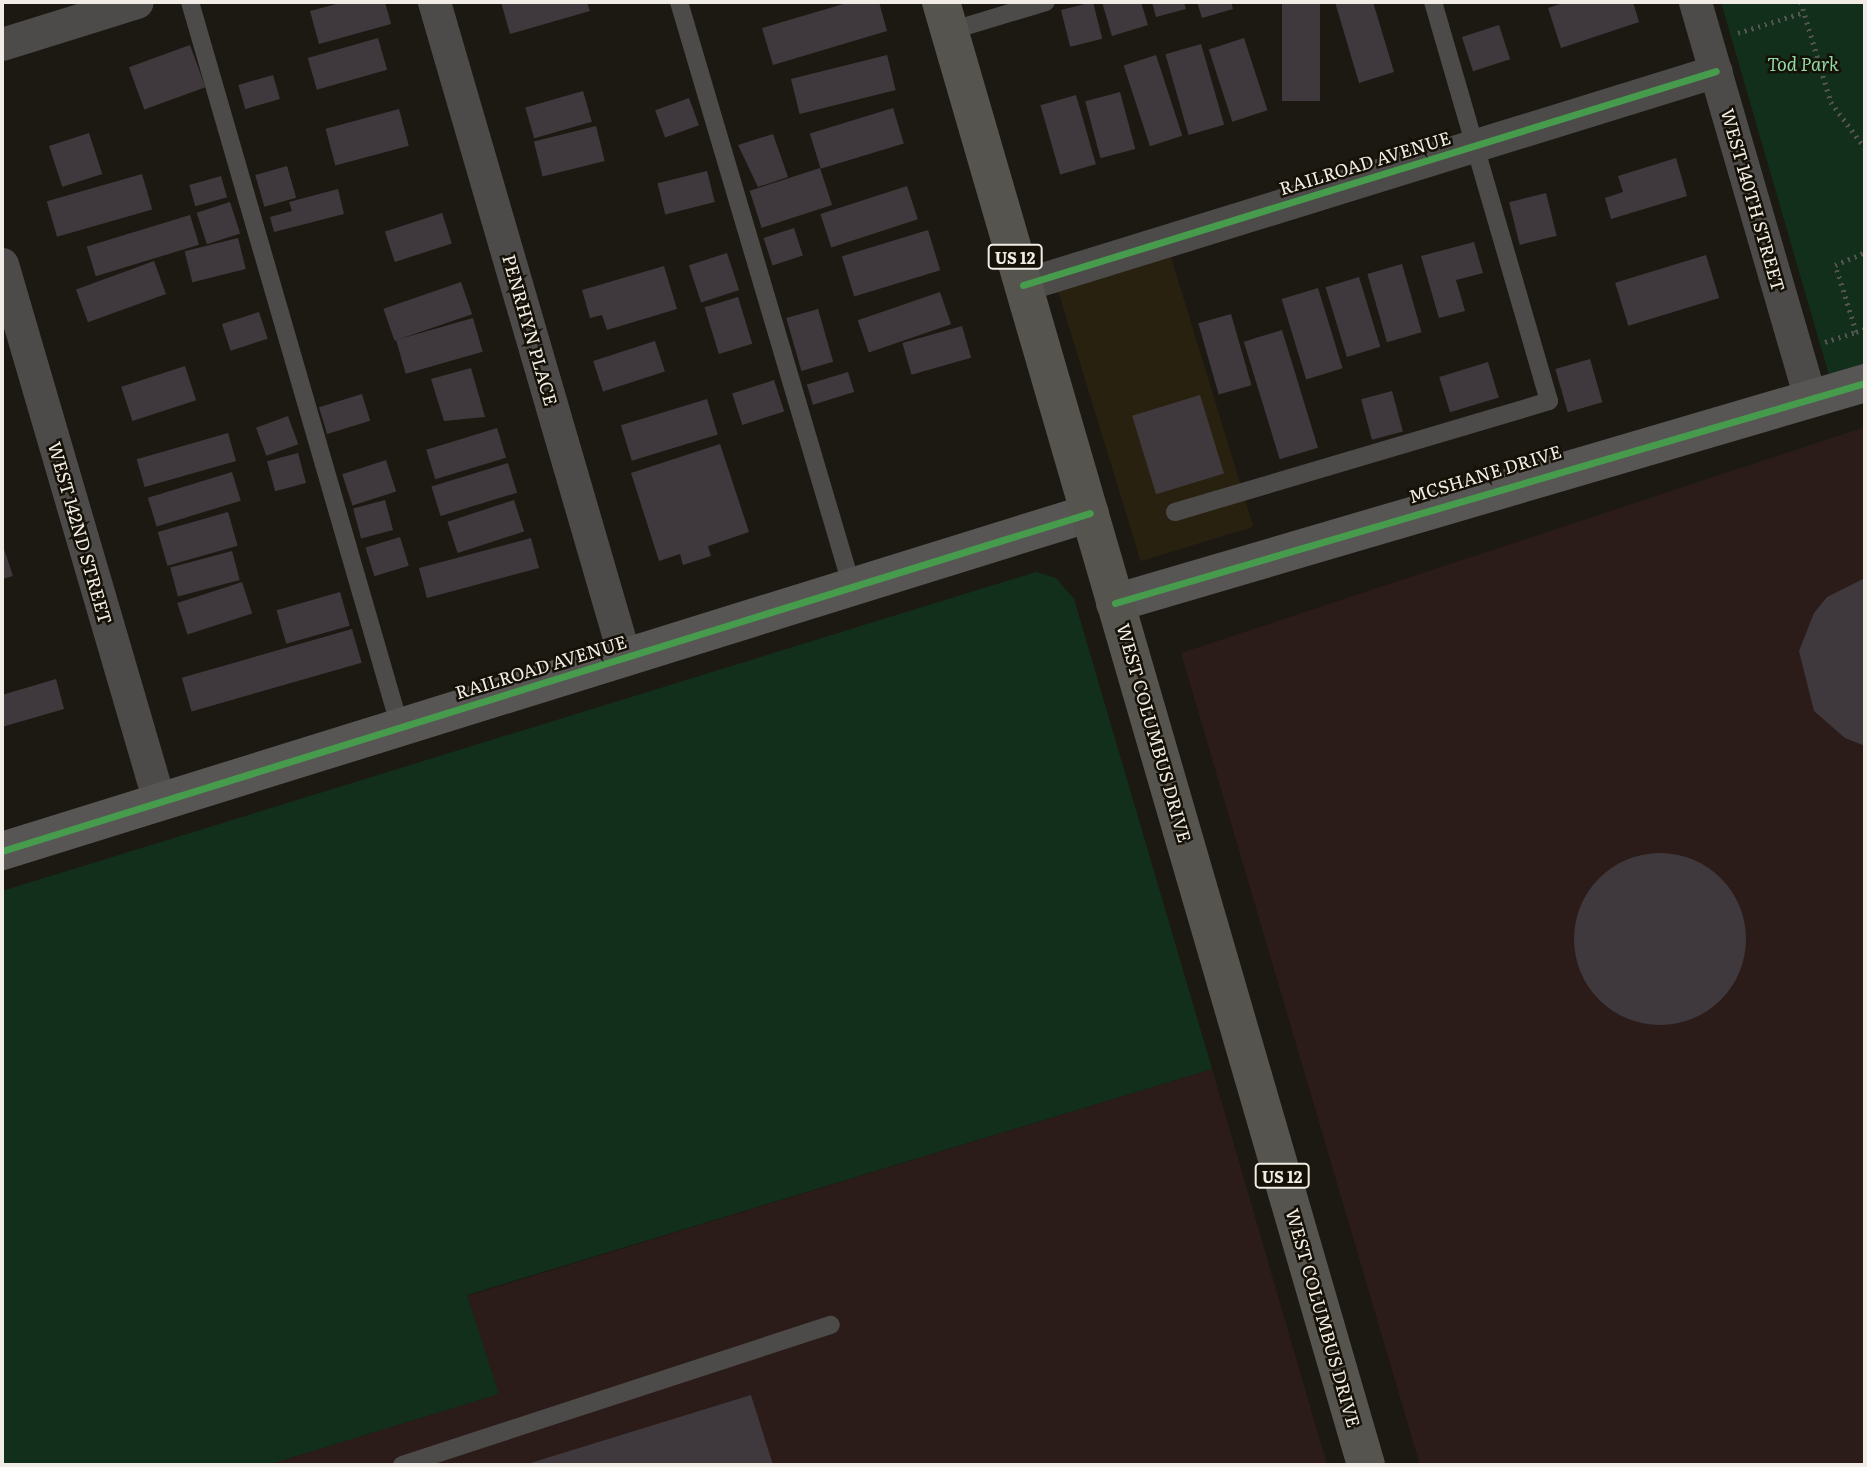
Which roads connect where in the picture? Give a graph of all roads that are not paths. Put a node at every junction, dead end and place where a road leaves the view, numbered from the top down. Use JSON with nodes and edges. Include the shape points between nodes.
{"nodes":[{"id":1,"x":137,"y":2,"type":"edge"},
{"id":2,"x":190,"y":2,"type":"edge"},
{"id":3,"x":434,"y":2,"type":"edge"},
{"id":4,"x":679,"y":2,"type":"edge"},
{"id":5,"x":1046,"y":2,"type":"edge"},
{"id":6,"x":1433,"y":2,"type":"edge"},
{"id":7,"x":1695,"y":2,"type":"edge"},
{"id":8,"x":945,"y":16,"type":"edge"},
{"id":9,"x":2,"y":44,"type":"edge"},
{"id":10,"x":1712,"y":57,"type":"junction"},
{"id":11,"x":1475,"y":146,"type":"junction"},
{"id":12,"x":2,"y":264,"type":"edge"},
{"id":13,"x":1023,"y":285,"type":"junction"},
{"id":14,"x":1865,"y":383,"type":"edge"},
{"id":15,"x":1810,"y":399,"type":"junction"},
{"id":16,"x":1175,"y":512,"type":"dead end"},
{"id":17,"x":1090,"y":513,"type":"junction"},
{"id":18,"x":852,"y":587,"type":"junction"},
{"id":19,"x":1115,"y":603,"type":"junction"},
{"id":20,"x":625,"y":658,"type":"junction"},
{"id":21,"x":400,"y":727,"type":"junction"},
{"id":22,"x":159,"y":801,"type":"junction"},
{"id":23,"x":2,"y":851,"type":"edge"},
{"id":24,"x":831,"y":1325,"type":"dead end"},
{"id":25,"x":402,"y":1465,"type":"edge"},
{"id":26,"x":1366,"y":1465,"type":"edge"}],
"edges":[{"from":1,"to":9,"type":"street"},
{"from":2,"to":21,"type":"lane"},
{"from":3,"to":20,"type":"street","name":"PENRHYN PLACE"},
{"from":4,"to":18,"type":"lane"},
{"from":5,"to":8,"type":"lane"},
{"from":6,"to":11,"type":"lane"},
{"from":7,"to":10,"type":"street","name":"WEST 140TH STREET"},
{"from":8,"to":13,"type":"main road","name":"WEST COLUMBUS DRIVE","number":"US 12"},
{"from":10,"to":11,"type":"street","name":"RAILROAD AVENUE"},
{"from":10,"to":15,"type":"street","name":"WEST 140TH STREET"},
{"from":11,"to":13,"type":"street","name":"RAILROAD AVENUE"},
{"from":11,"to":16,"type":"lane","via":[[1549,401]]},
{"from":12,"to":22,"type":"street","name":"WEST 142ND STREET"},
{"from":13,"to":17,"type":"main road","name":"WEST COLUMBUS DRIVE","number":"US 12"},
{"from":14,"to":15,"type":"street","name":"MCSHANE DRIVE"},
{"from":15,"to":19,"type":"street","name":"MCSHANE DRIVE"},
{"from":17,"to":18,"type":"street","name":"RAILROAD AVENUE"},
{"from":17,"to":19,"type":"main road","name":"WEST COLUMBUS DRIVE","number":"US 12"},
{"from":18,"to":20,"type":"street","name":"RAILROAD AVENUE"},
{"from":19,"to":26,"type":"main road","name":"WEST COLUMBUS DRIVE","number":"US 12"},
{"from":20,"to":21,"type":"street","name":"RAILROAD AVENUE"},
{"from":21,"to":22,"type":"street","name":"RAILROAD AVENUE"},
{"from":22,"to":23,"type":"street","name":"RAILROAD AVENUE"},
{"from":24,"to":25,"type":"lane"}]}
